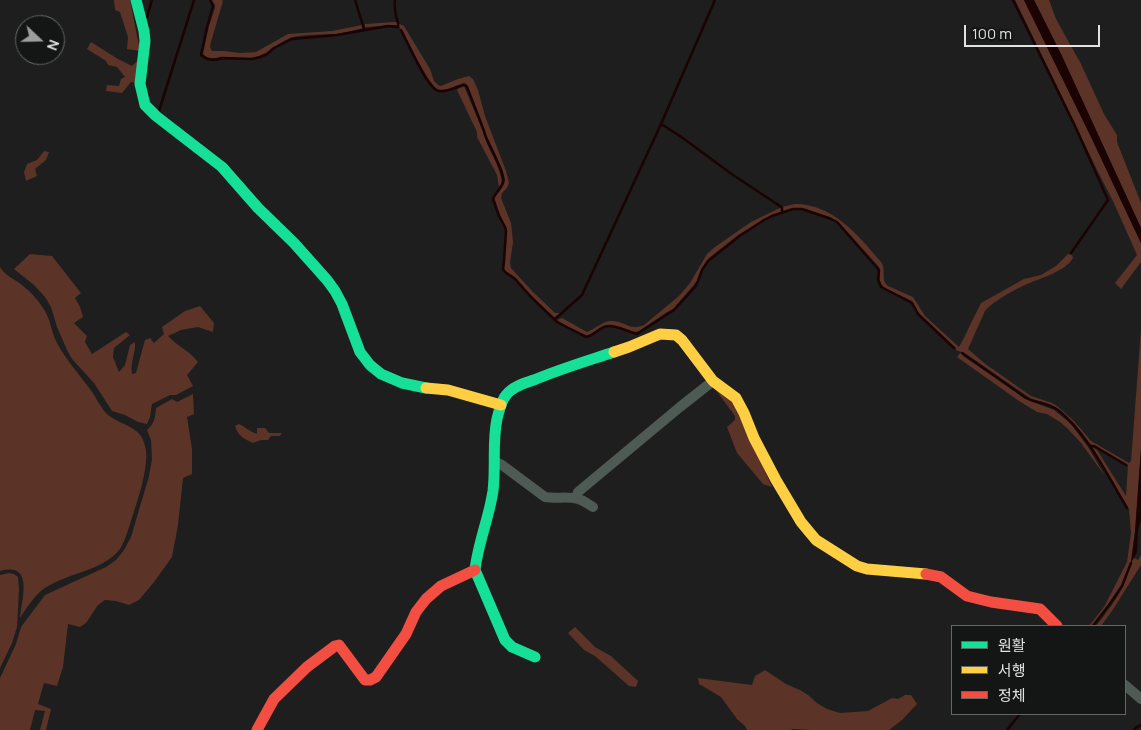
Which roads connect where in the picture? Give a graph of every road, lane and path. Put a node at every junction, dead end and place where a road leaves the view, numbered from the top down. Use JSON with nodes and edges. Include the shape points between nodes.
{"nodes":[{"id":1,"x":136,"y":0,"type":"edge"},
{"id":2,"x":713,"y":381,"type":"junction"},
{"id":3,"x":501,"y":406,"type":"junction"},
{"id":4,"x":494,"y":461,"type":"junction"},
{"id":5,"x":576,"y":498,"type":"junction"},
{"id":6,"x":593,"y":507,"type":"dead end"},
{"id":7,"x":475,"y":570,"type":"junction"},
{"id":8,"x":1056,"y":625,"type":"edge"},
{"id":9,"x":535,"y":657,"type":"dead end"},
{"id":10,"x":1126,"y":686,"type":"edge"},
{"id":11,"x":1141,"y":699,"type":"edge"},
{"id":12,"x":257,"y":730,"type":"edge"}],
"edges":[{"from":1,"to":3,"type":"street","via":[[145,42],[140,84],[145,105],[222,167],[327,280],[342,304],[360,352],[370,365],[402,383],[448,390]]},
{"from":2,"to":3,"type":"street","via":[[682,340],[676,335],[660,334],[516,387],[502,400]]},
{"from":2,"to":5,"type":"street","via":[[578,492]]},
{"from":2,"to":8,"type":"street","via":[[736,398],[776,480],[816,540],[856,566],[941,577],[967,596],[1040,608]]},
{"from":3,"to":4,"type":"street"},
{"from":4,"to":5,"type":"street","via":[[545,497]]},
{"from":4,"to":7,"type":"street","via":[[493,492]]},
{"from":5,"to":6,"type":"street"},
{"from":7,"to":9,"type":"street","via":[[505,640],[512,647]]},
{"from":7,"to":12,"type":"street","via":[[441,586],[426,599],[376,677],[365,680],[339,645],[335,646],[307,667],[274,699]]},
{"from":10,"to":11,"type":"street"}]}
